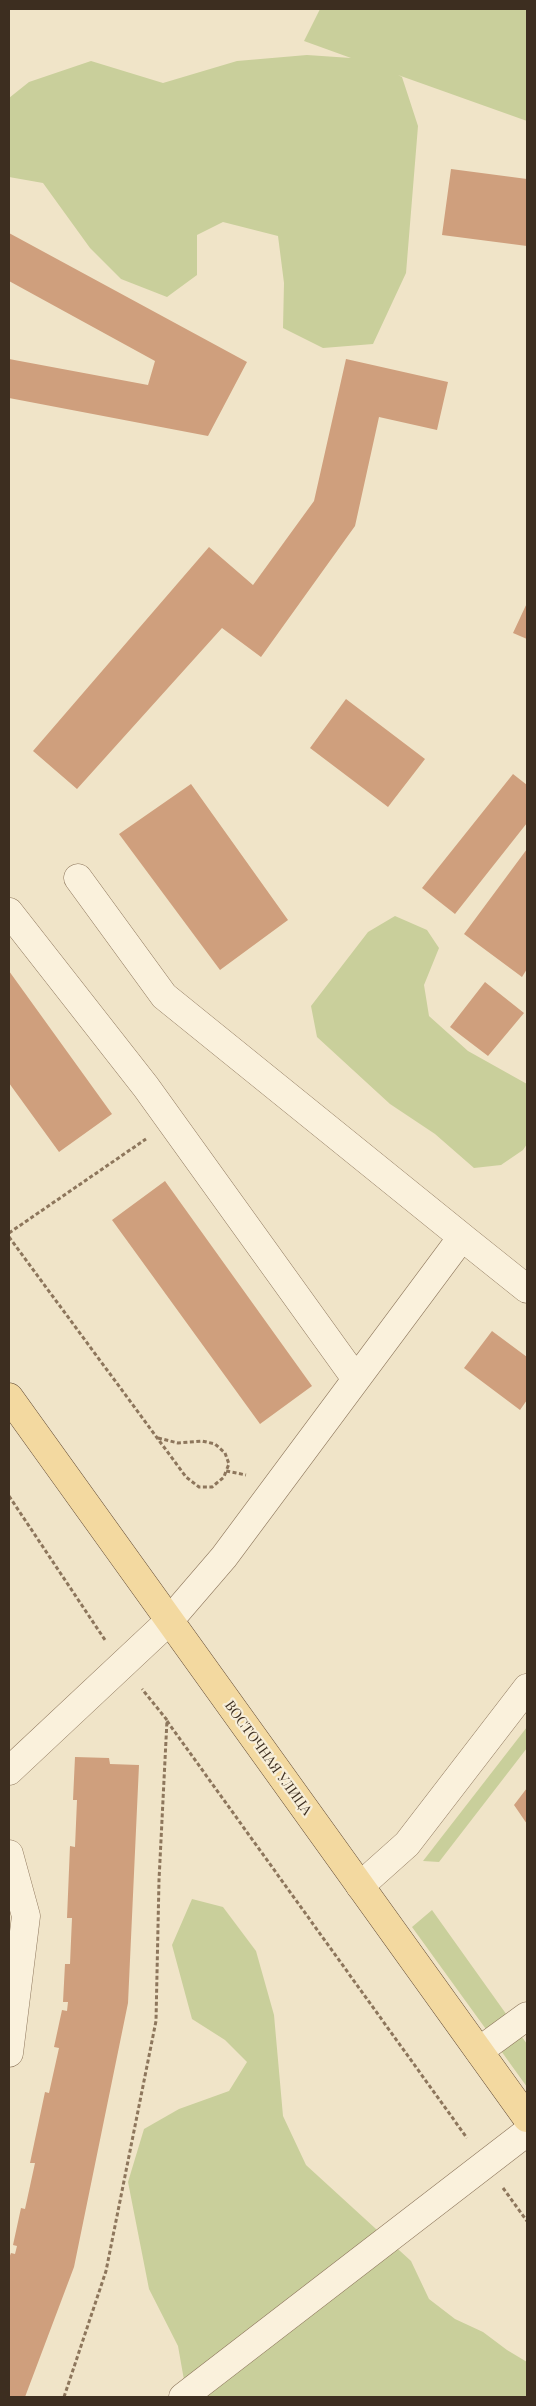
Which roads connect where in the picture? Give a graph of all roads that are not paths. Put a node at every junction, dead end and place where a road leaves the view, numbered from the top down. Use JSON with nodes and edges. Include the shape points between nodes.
{"nodes":[{"id":1,"x":78,"y":878,"type":"dead end"},
{"id":2,"x":9,"y":912,"type":"edge"},
{"id":3,"x":462,"y":1237,"type":"junction"},
{"id":4,"x":527,"y":1289,"type":"edge"},
{"id":5,"x":356,"y":1379,"type":"junction"},
{"id":6,"x":9,"y":1397,"type":"edge"},
{"id":7,"x":169,"y":1621,"type":"junction"},
{"id":8,"x":527,"y":1688,"type":"edge"},
{"id":9,"x":9,"y":1770,"type":"edge"},
{"id":10,"x":9,"y":1854,"type":"edge"},
{"id":11,"x":360,"y":1886,"type":"junction"},
{"id":12,"x":527,"y":2016,"type":"edge"},
{"id":13,"x":479,"y":2050,"type":"junction"},
{"id":14,"x":9,"y":2053,"type":"edge"},
{"id":15,"x":527,"y":2118,"type":"edge"},
{"id":16,"x":527,"y":2132,"type":"edge"},
{"id":17,"x":183,"y":2397,"type":"edge"}],
"edges":[{"from":1,"to":3,"type":"lane","via":[[164,996]]},
{"from":2,"to":5,"type":"lane","via":[[171,1121]]},
{"from":3,"to":4,"type":"lane"},
{"from":3,"to":5,"type":"lane"},
{"from":5,"to":7,"type":"lane","via":[[224,1557]]},
{"from":6,"to":7,"type":"main road","name":"ВОСТОЧНАЯ УЛИЦА"},
{"from":7,"to":9,"type":"lane"},
{"from":7,"to":11,"type":"main road","name":"ВОСТОЧНАЯ УЛИЦА"},
{"from":8,"to":11,"type":"lane","via":[[407,1844]]},
{"from":10,"to":14,"type":"lane","via":[[26,1916]]},
{"from":11,"to":13,"type":"main road","name":"ВОСТОЧНАЯ УЛИЦА"},
{"from":12,"to":13,"type":"lane"},
{"from":13,"to":15,"type":"main road","name":"ВОСТОЧНАЯ УЛИЦА"},
{"from":16,"to":17,"type":"lane"}]}
